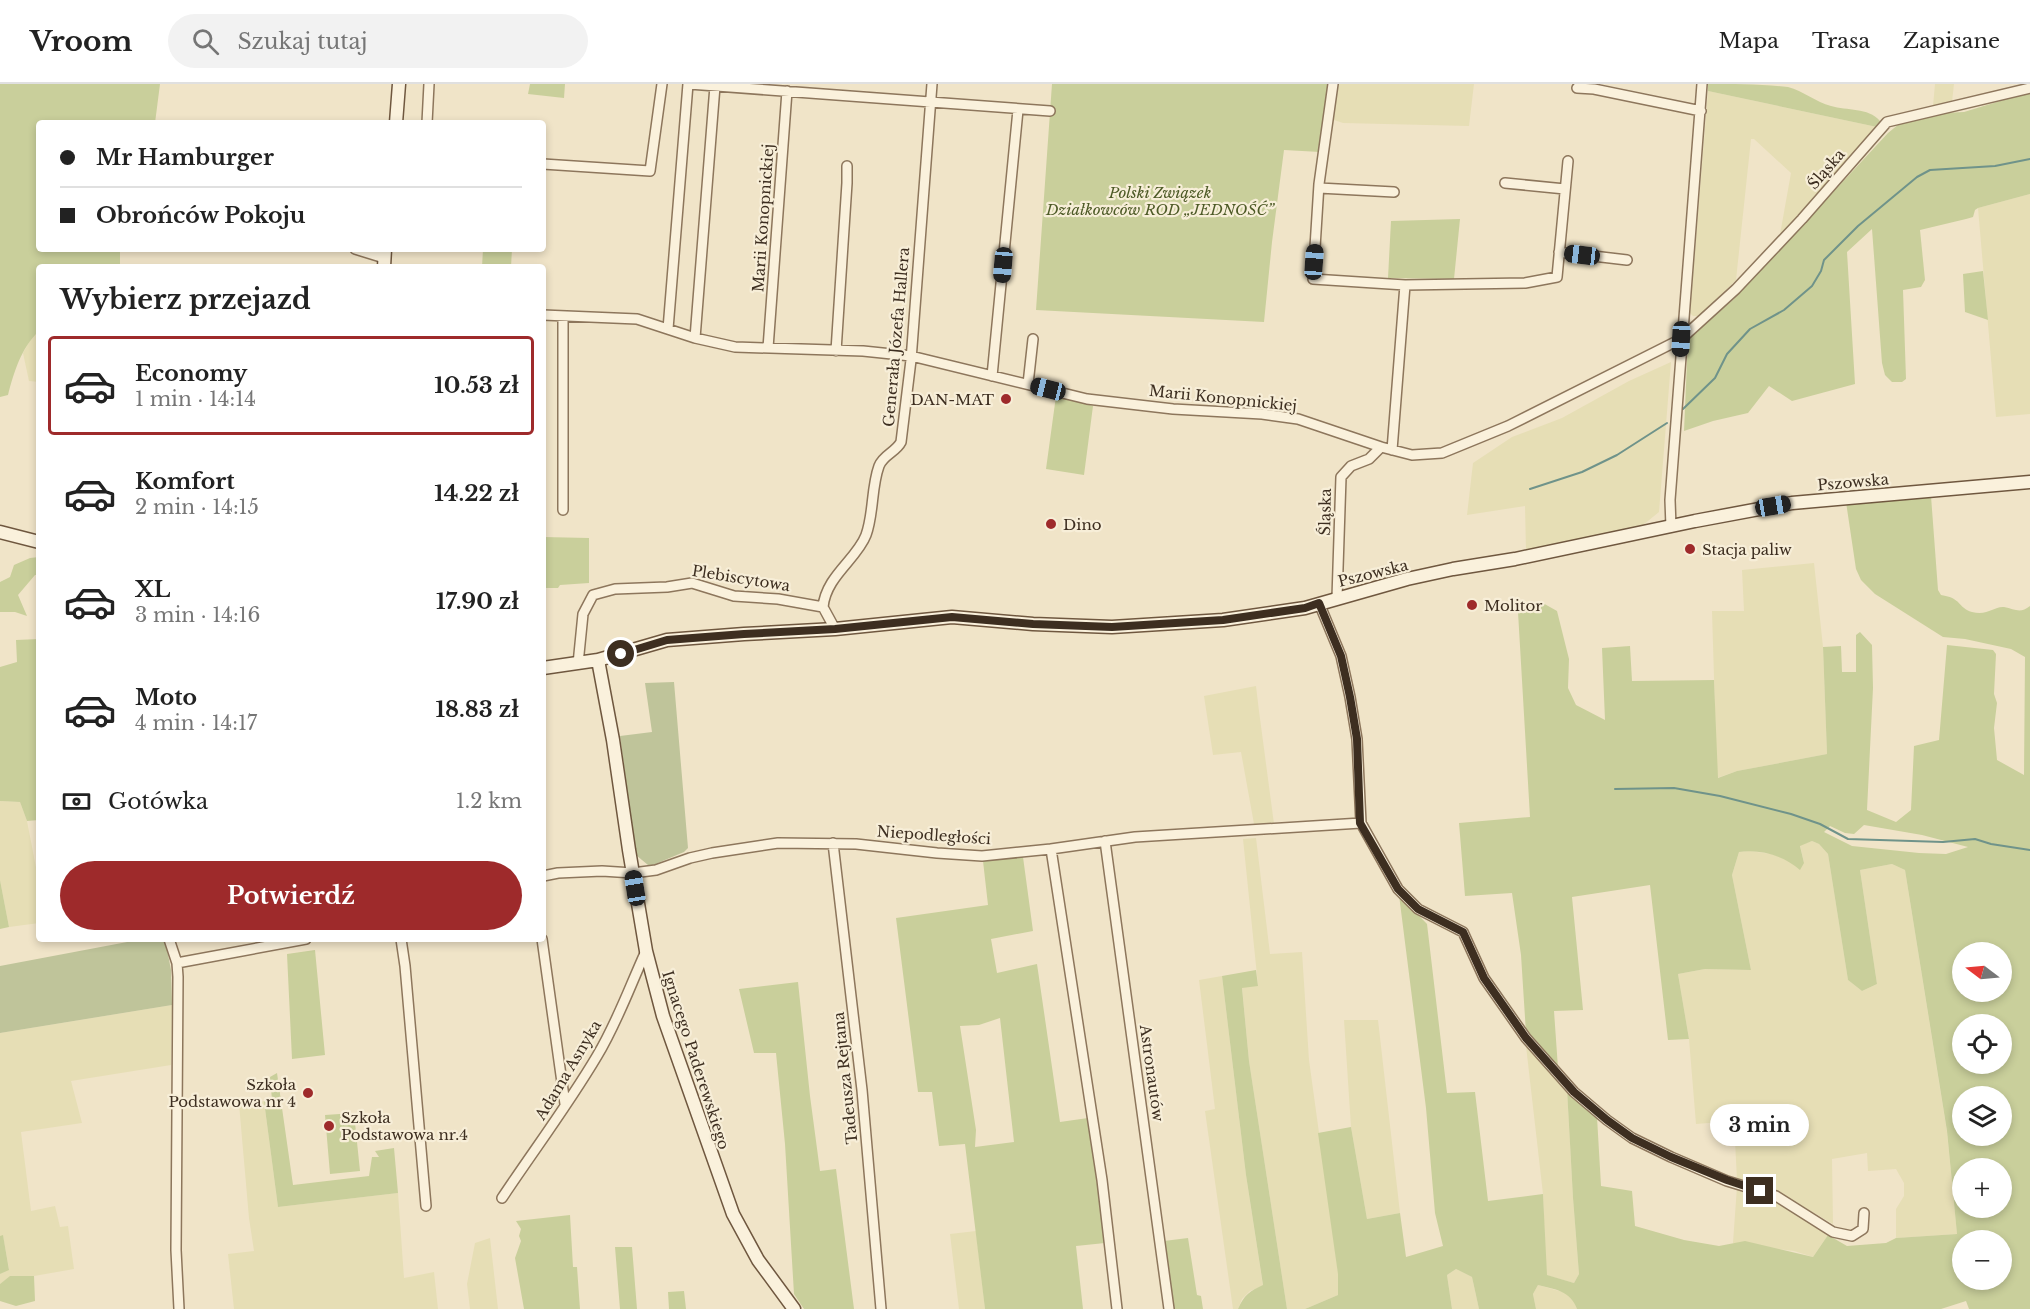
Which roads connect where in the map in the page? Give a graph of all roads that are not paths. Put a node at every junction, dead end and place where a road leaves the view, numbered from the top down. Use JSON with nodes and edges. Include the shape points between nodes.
{"nodes":[{"id":1,"x":399,"y":84,"type":"edge"},
{"id":2,"x":429,"y":84,"type":"edge"},
{"id":3,"x":662,"y":84,"type":"edge"},
{"id":4,"x":688,"y":84,"type":"edge"},
{"id":5,"x":932,"y":84,"type":"edge"},
{"id":6,"x":1334,"y":84,"type":"edge"},
{"id":7,"x":1702,"y":84,"type":"edge"},
{"id":8,"x":715,"y":86,"type":"junction"},
{"id":9,"x":765,"y":86,"type":"edge"},
{"id":10,"x":1577,"y":88,"type":"dead end"},
{"id":11,"x":2030,"y":88,"type":"edge"},
{"id":12,"x":787,"y":91,"type":"junction"},
{"id":13,"x":931,"y":102,"type":"junction"},
{"id":14,"x":1018,"y":110,"type":"junction"},
{"id":15,"x":1050,"y":111,"type":"dead end"},
{"id":16,"x":1701,"y":111,"type":"junction"},
{"id":17,"x":396,"y":120,"type":"edge"},
{"id":18,"x":427,"y":120,"type":"edge"},
{"id":19,"x":1568,"y":161,"type":"dead end"},
{"id":20,"x":546,"y":164,"type":"edge"},
{"id":21,"x":847,"y":166,"type":"dead end"},
{"id":22,"x":1505,"y":183,"type":"dead end"},
{"id":23,"x":1319,"y":188,"type":"junction"},
{"id":24,"x":1565,"y":189,"type":"junction"},
{"id":25,"x":1394,"y":192,"type":"dead end"},
{"id":26,"x":365,"y":252,"type":"edge"},
{"id":27,"x":1559,"y":252,"type":"junction"},
{"id":28,"x":384,"y":258,"type":"edge"},
{"id":29,"x":1627,"y":260,"type":"dead end"},
{"id":30,"x":1405,"y":285,"type":"junction"},
{"id":31,"x":546,"y":315,"type":"edge"},
{"id":32,"x":564,"y":316,"type":"junction"},
{"id":33,"x":668,"y":329,"type":"junction"},
{"id":34,"x":695,"y":338,"type":"junction"},
{"id":35,"x":1033,"y":339,"type":"dead end"},
{"id":36,"x":1681,"y":339,"type":"junction"},
{"id":37,"x":768,"y":348,"type":"junction"},
{"id":38,"x":836,"y":351,"type":"junction"},
{"id":39,"x":910,"y":356,"type":"junction"},
{"id":40,"x":992,"y":376,"type":"junction"},
{"id":41,"x":1028,"y":384,"type":"junction"},
{"id":42,"x":1381,"y":447,"type":"junction"},
{"id":43,"x":1392,"y":450,"type":"junction"},
{"id":44,"x":2030,"y":482,"type":"edge"},
{"id":45,"x":562,"y":510,"type":"dead end"},
{"id":46,"x":1671,"y":527,"type":"junction"},
{"id":47,"x":0,"y":532,"type":"edge"},
{"id":48,"x":36,"y":541,"type":"edge"},
{"id":49,"x":1337,"y":598,"type":"junction"},
{"id":50,"x":1319,"y":603,"type":"junction"},
{"id":51,"x":823,"y":607,"type":"junction"},
{"id":52,"x":835,"y":629,"type":"junction"},
{"id":53,"x":598,"y":660,"type":"junction"},
{"id":54,"x":578,"y":664,"type":"junction"},
{"id":55,"x":546,"y":668,"type":"edge"},
{"id":56,"x":1360,"y":823,"type":"junction"},
{"id":57,"x":1105,"y":841,"type":"junction"},
{"id":58,"x":833,"y":843,"type":"junction"},
{"id":59,"x":1051,"y":849,"type":"junction"},
{"id":60,"x":633,"y":873,"type":"junction"},
{"id":61,"x":546,"y":875,"type":"edge"},
{"id":62,"x":170,"y":942,"type":"edge"},
{"id":63,"x":290,"y":942,"type":"edge"},
{"id":64,"x":401,"y":942,"type":"edge"},
{"id":65,"x":542,"y":942,"type":"edge"},
{"id":66,"x":646,"y":951,"type":"junction"},
{"id":67,"x":177,"y":963,"type":"junction"},
{"id":68,"x":565,"y":1104,"type":"junction"},
{"id":69,"x":502,"y":1198,"type":"dead end"},
{"id":70,"x":426,"y":1206,"type":"dead end"},
{"id":71,"x":1864,"y":1213,"type":"dead end"},
{"id":72,"x":179,"y":1309,"type":"edge"},
{"id":73,"x":794,"y":1309,"type":"edge"},
{"id":74,"x":881,"y":1309,"type":"edge"},
{"id":75,"x":1117,"y":1309,"type":"edge"},
{"id":76,"x":1169,"y":1309,"type":"edge"}],
"edges":[{"from":1,"to":17,"type":"main road"},
{"from":2,"to":18,"type":"street"},
{"from":3,"to":20,"type":"street","via":[[650,171]]},
{"from":4,"to":8,"type":"street"},
{"from":4,"to":33,"type":"street"},
{"from":5,"to":13,"type":"street","name":"Generała Józefa Hallera"},
{"from":6,"to":23,"type":"street"},
{"from":7,"to":16,"type":"street"},
{"from":8,"to":9,"type":"street"},
{"from":8,"to":34,"type":"street"},
{"from":9,"to":12,"type":"street"},
{"from":10,"to":16,"type":"street"},
{"from":11,"to":36,"type":"street","name":"Śląska","via":[[1887,122],[1750,274]]},
{"from":12,"to":13,"type":"street"},
{"from":12,"to":37,"type":"street","name":"Marii Konopnickiej"},
{"from":13,"to":14,"type":"street"},
{"from":13,"to":39,"type":"street","name":"Generała Józefa Hallera"},
{"from":14,"to":15,"type":"street"},
{"from":14,"to":40,"type":"street"},
{"from":16,"to":36,"type":"street"},
{"from":19,"to":24,"type":"street"},
{"from":21,"to":38,"type":"street"},
{"from":22,"to":24,"type":"street"},
{"from":23,"to":25,"type":"street"},
{"from":23,"to":30,"type":"street","via":[[1313,279]]},
{"from":24,"to":27,"type":"street"},
{"from":26,"to":28,"type":"street"},
{"from":27,"to":29,"type":"street"},
{"from":27,"to":30,"type":"street","via":[[1557,277],[1525,283]]},
{"from":30,"to":43,"type":"street"},
{"from":31,"to":32,"type":"street","name":"Marii Konopnickiej"},
{"from":32,"to":33,"type":"street","name":"Marii Konopnickiej","via":[[638,319]]},
{"from":32,"to":45,"type":"street"},
{"from":33,"to":34,"type":"street","name":"Marii Konopnickiej"},
{"from":34,"to":37,"type":"street","name":"Marii Konopnickiej","via":[[735,347]]},
{"from":35,"to":41,"type":"street"},
{"from":36,"to":43,"type":"street","name":"Śląska","via":[[1508,426],[1442,453],[1412,455]]},
{"from":36,"to":46,"type":"street"},
{"from":37,"to":38,"type":"street","name":"Marii Konopnickiej"},
{"from":38,"to":39,"type":"street","name":"Marii Konopnickiej"},
{"from":39,"to":40,"type":"street","name":"Marii Konopnickiej"},
{"from":39,"to":51,"type":"street","name":"Generała Józefa Hallera","via":[[900,444],[880,463],[865,537],[834,580]]},
{"from":40,"to":41,"type":"street","name":"Marii Konopnickiej"},
{"from":41,"to":42,"type":"street","name":"Marii Konopnickiej","via":[[1087,399],[1298,419]]},
{"from":42,"to":43,"type":"street","name":"Marii Konopnickiej"},
{"from":42,"to":49,"type":"street","name":"Śląska","via":[[1341,477]]},
{"from":44,"to":46,"type":"main road","name":"Pszowska","via":[[1792,503]]},
{"from":46,"to":49,"type":"main road","name":"Pszowska","via":[[1453,569]]},
{"from":47,"to":48,"type":"main road"},
{"from":49,"to":50,"type":"main road","name":"Pszowska"},
{"from":50,"to":52,"type":"main road","name":"Pszowska","via":[[1223,620],[1112,627],[952,617]]},
{"from":50,"to":56,"type":"street","via":[[1341,656],[1350,697],[1357,739]]},
{"from":51,"to":52,"type":"street"},
{"from":51,"to":54,"type":"street","name":"Plebiscytowa","via":[[734,596],[692,583],[615,588],[593,595],[583,614]]},
{"from":52,"to":53,"type":"main road","name":"Pszowska","via":[[667,640]]},
{"from":53,"to":54,"type":"main road","name":"Pszowska"},
{"from":53,"to":60,"type":"main road","name":"Ignacego Paderewskiego"},
{"from":54,"to":55,"type":"main road","name":"Pszowska"},
{"from":56,"to":57,"type":"street","name":"Niepodległości"},
{"from":56,"to":71,"type":"street","via":[[1398,889],[1418,909],[1463,932],[1484,978],[1526,1038],[1574,1092],[1607,1120],[1632,1138],[1680,1162],[1776,1196],[1833,1232],[1852,1236],[1863,1229]]},
{"from":57,"to":59,"type":"street","name":"Niepodległości"},
{"from":57,"to":76,"type":"street","name":"Astronautów"},
{"from":58,"to":59,"type":"street","name":"Niepodległości","via":[[982,856]]},
{"from":58,"to":60,"type":"street","name":"Niepodległości","via":[[778,843],[712,853]]},
{"from":58,"to":74,"type":"street","name":"Tadeusza Rejtana","via":[[862,1090]]},
{"from":59,"to":75,"type":"street","via":[[1102,1180]]},
{"from":60,"to":61,"type":"street","name":"Niepodległości"},
{"from":60,"to":66,"type":"main road","name":"Ignacego Paderewskiego"},
{"from":62,"to":67,"type":"street"},
{"from":63,"to":67,"type":"street"},
{"from":64,"to":70,"type":"street"},
{"from":65,"to":68,"type":"street"},
{"from":66,"to":68,"type":"street","name":"Adama Asnyka","via":[[611,1031]]},
{"from":66,"to":73,"type":"main road","name":"Ignacego Paderewskiego","via":[[670,1038],[733,1214]]},
{"from":67,"to":72,"type":"street"},
{"from":68,"to":69,"type":"street","name":"Adama Asnyka"}]}
